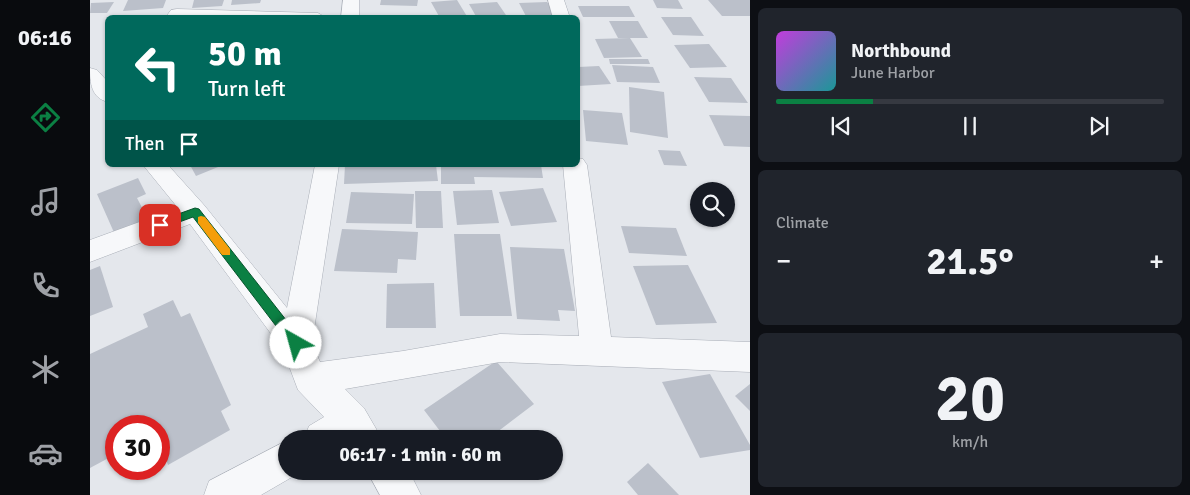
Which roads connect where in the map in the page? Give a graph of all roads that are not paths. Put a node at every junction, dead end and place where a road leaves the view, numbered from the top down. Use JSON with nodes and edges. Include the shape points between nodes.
{"nodes":[{"id":1,"x":351,"y":0,"type":"edge"},
{"id":2,"x":556,"y":0,"type":"edge"},
{"id":3,"x":176,"y":15,"type":"edge"},
{"id":4,"x":212,"y":15,"type":"edge"},
{"id":5,"x":350,"y":15,"type":"edge"},
{"id":6,"x":561,"y":15,"type":"edge"},
{"id":7,"x":90,"y":74,"type":"edge"},
{"id":8,"x":105,"y":92,"type":"edge"},
{"id":9,"x":157,"y":167,"type":"edge"},
{"id":10,"x":327,"y":167,"type":"edge"},
{"id":11,"x":575,"y":167,"type":"edge"},
{"id":12,"x":195,"y":212,"type":"junction"},
{"id":13,"x":90,"y":251,"type":"edge"},
{"id":14,"x":296,"y":343,"type":"junction"},
{"id":15,"x":597,"y":351,"type":"junction"},
{"id":16,"x":750,"y":358,"type":"edge"},
{"id":17,"x":310,"y":379,"type":"junction"},
{"id":18,"x":358,"y":430,"type":"edge"},
{"id":19,"x":278,"y":464,"type":"edge"},
{"id":20,"x":392,"y":480,"type":"edge"},
{"id":21,"x":223,"y":495,"type":"edge"},
{"id":22,"x":402,"y":495,"type":"edge"}],
"edges":[{"from":1,"to":5,"type":"street"},
{"from":2,"to":6,"type":"street"},
{"from":3,"to":4,"type":"street"},
{"from":7,"to":8,"type":"street"},
{"from":9,"to":12,"type":"street"},
{"from":10,"to":14,"type":"street"},
{"from":11,"to":15,"type":"street"},
{"from":12,"to":13,"type":"street"},
{"from":12,"to":14,"type":"street"},
{"from":14,"to":17,"type":"street"},
{"from":15,"to":16,"type":"street","via":[[741,355]]},
{"from":15,"to":17,"type":"street","via":[[500,348]]},
{"from":17,"to":18,"type":"street"},
{"from":19,"to":21,"type":"street"},
{"from":20,"to":22,"type":"street"}]}
